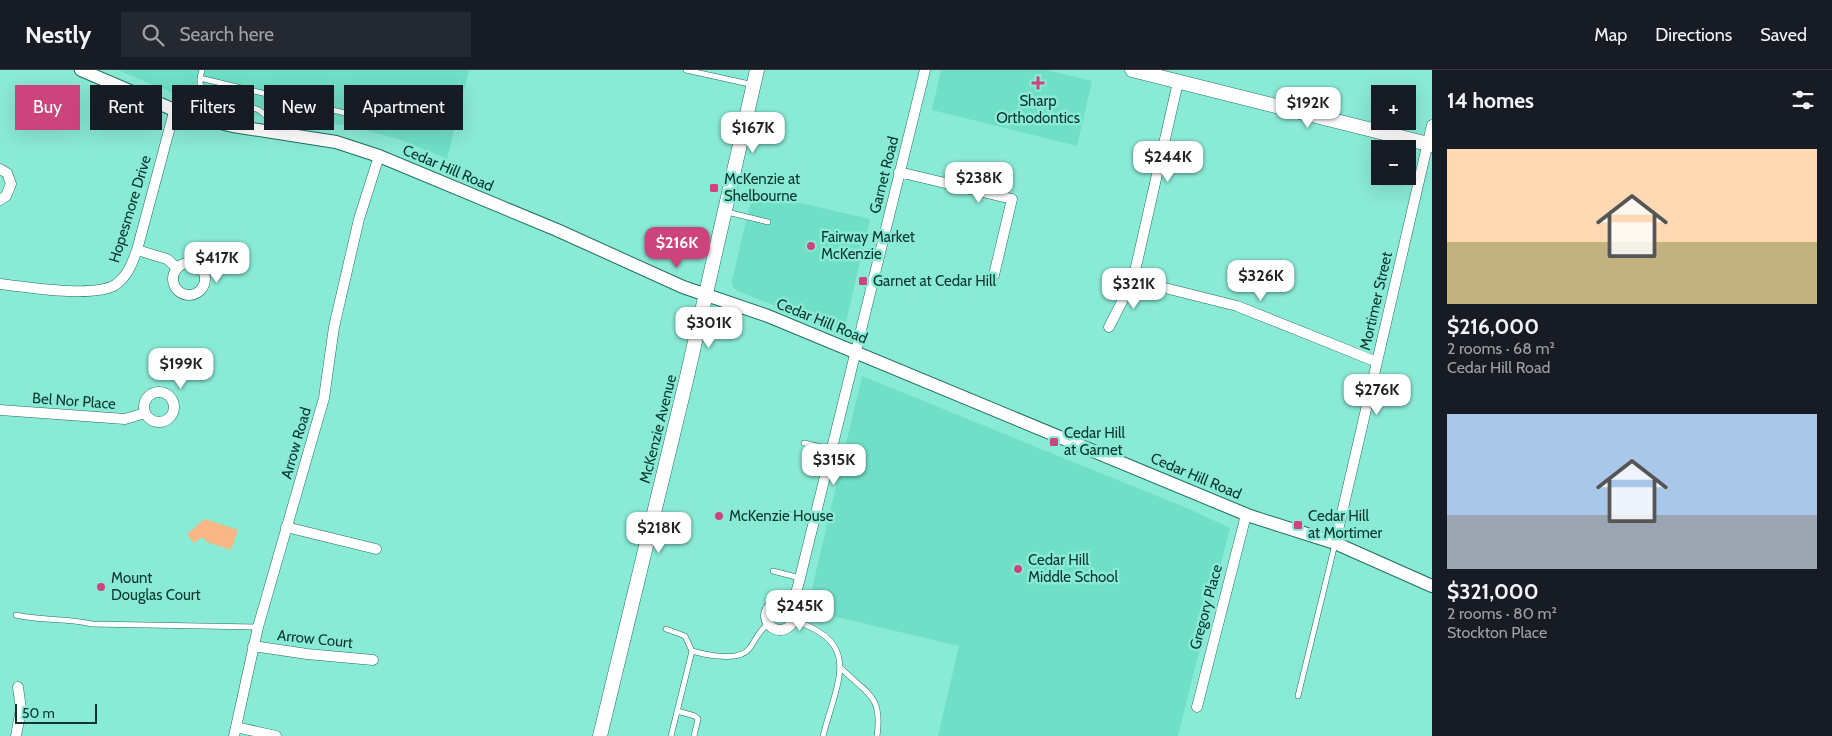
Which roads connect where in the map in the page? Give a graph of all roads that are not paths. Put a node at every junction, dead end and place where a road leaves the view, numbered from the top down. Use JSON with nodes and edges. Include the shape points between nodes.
{"nodes":[{"id":1,"x":81,"y":70,"type":"edge"},
{"id":2,"x":202,"y":70,"type":"edge"},
{"id":3,"x":686,"y":70,"type":"edge"},
{"id":4,"x":757,"y":70,"type":"edge"},
{"id":5,"x":925,"y":70,"type":"edge"},
{"id":6,"x":1132,"y":70,"type":"edge"},
{"id":7,"x":200,"y":78,"type":"junction"},
{"id":8,"x":1178,"y":82,"type":"junction"},
{"id":9,"x":754,"y":85,"type":"junction"},
{"id":10,"x":172,"y":111,"type":"edge"},
{"id":11,"x":344,"y":113,"type":"edge"},
{"id":12,"x":172,"y":119,"type":"edge"},
{"id":13,"x":1432,"y":125,"type":"edge"},
{"id":14,"x":254,"y":128,"type":"edge"},
{"id":15,"x":286,"y":132,"type":"junction"},
{"id":16,"x":1430,"y":144,"type":"edge"},
{"id":17,"x":379,"y":156,"type":"junction"},
{"id":18,"x":0,"y":169,"type":"edge"},
{"id":19,"x":900,"y":172,"type":"junction"},
{"id":20,"x":0,"y":200,"type":"edge"},
{"id":21,"x":725,"y":212,"type":"junction"},
{"id":22,"x":768,"y":222,"type":"dead end"},
{"id":23,"x":137,"y":250,"type":"junction"},
{"id":24,"x":177,"y":268,"type":"dead end"},
{"id":25,"x":994,"y":275,"type":"dead end"},
{"id":26,"x":1133,"y":280,"type":"junction"},
{"id":27,"x":0,"y":284,"type":"edge"},
{"id":28,"x":706,"y":294,"type":"junction"},
{"id":29,"x":1109,"y":327,"type":"dead end"},
{"id":30,"x":856,"y":353,"type":"junction"},
{"id":31,"x":1377,"y":362,"type":"junction"},
{"id":32,"x":0,"y":410,"type":"edge"},
{"id":33,"x":145,"y":413,"type":"dead end"},
{"id":34,"x":804,"y":443,"type":"dead end"},
{"id":35,"x":830,"y":450,"type":"junction"},
{"id":36,"x":786,"y":514,"type":"dead end"},
{"id":37,"x":1246,"y":515,"type":"junction"},
{"id":38,"x":813,"y":519,"type":"junction"},
{"id":39,"x":286,"y":527,"type":"junction"},
{"id":40,"x":1335,"y":543,"type":"junction"},
{"id":41,"x":376,"y":549,"type":"dead end"},
{"id":42,"x":773,"y":571,"type":"dead end"},
{"id":43,"x":800,"y":578,"type":"junction"},
{"id":44,"x":1432,"y":586,"type":"edge"},
{"id":45,"x":788,"y":605,"type":"junction"},
{"id":46,"x":16,"y":615,"type":"dead end"},
{"id":47,"x":792,"y":620,"type":"junction"},
{"id":48,"x":768,"y":624,"type":"junction"},
{"id":49,"x":258,"y":627,"type":"junction"},
{"id":50,"x":666,"y":629,"type":"dead end"},
{"id":51,"x":253,"y":646,"type":"junction"},
{"id":52,"x":692,"y":651,"type":"junction"},
{"id":53,"x":373,"y":660,"type":"dead end"},
{"id":54,"x":840,"y":667,"type":"junction"},
{"id":55,"x":18,"y":687,"type":"dead end"},
{"id":56,"x":1298,"y":696,"type":"dead end"},
{"id":57,"x":1197,"y":707,"type":"dead end"},
{"id":58,"x":677,"y":711,"type":"junction"},
{"id":59,"x":235,"y":731,"type":"edge"},
{"id":60,"x":16,"y":736,"type":"edge"},
{"id":61,"x":276,"y":736,"type":"edge"},
{"id":62,"x":600,"y":736,"type":"edge"},
{"id":63,"x":671,"y":736,"type":"edge"},
{"id":64,"x":694,"y":736,"type":"edge"},
{"id":65,"x":823,"y":736,"type":"edge"},
{"id":66,"x":877,"y":736,"type":"edge"}],
"edges":[{"from":1,"to":10,"type":"street","name":"Cedar Hill Road"},
{"from":2,"to":7,"type":"lane"},
{"from":3,"to":9,"type":"lane"},
{"from":4,"to":9,"type":"main road","name":"McKenzie Avenue"},
{"from":5,"to":19,"type":"street","name":"Garnet Road"},
{"from":6,"to":8,"type":"main road"},
{"from":7,"to":11,"type":"lane"},
{"from":7,"to":15,"type":"lane","via":[[204,89],[259,110]]},
{"from":8,"to":16,"type":"main road"},
{"from":8,"to":26,"type":"street"},
{"from":9,"to":21,"type":"main road","name":"McKenzie Avenue"},
{"from":12,"to":23,"type":"street","name":"Hopesmore Drive"},
{"from":13,"to":16,"type":"street","name":"Mortimer Street"},
{"from":14,"to":15,"type":"street","name":"Cedar Hill Road"},
{"from":15,"to":17,"type":"street","name":"Cedar Hill Road","via":[[336,142]]},
{"from":16,"to":31,"type":"street","name":"Mortimer Street"},
{"from":17,"to":28,"type":"street","name":"Cedar Hill Road"},
{"from":17,"to":39,"type":"street","name":"Arrow Road","via":[[371,174],[336,319],[324,398]]},
{"from":18,"to":20,"type":"street","via":[[7,173],[11,184],[6,196]]},
{"from":19,"to":25,"type":"street","via":[[1012,198]]},
{"from":19,"to":30,"type":"street","name":"Garnet Road"},
{"from":21,"to":22,"type":"lane"},
{"from":21,"to":28,"type":"main road","name":"McKenzie Avenue"},
{"from":23,"to":24,"type":"street","via":[[167,259]]},
{"from":23,"to":27,"type":"street","name":"Hopesmore Drive","via":[[124,278],[105,289],[85,291]]},
{"from":26,"to":29,"type":"street"},
{"from":26,"to":31,"type":"street","via":[[1237,306]]},
{"from":28,"to":30,"type":"street","name":"Cedar Hill Road"},
{"from":28,"to":62,"type":"main road","name":"McKenzie Avenue"},
{"from":30,"to":35,"type":"street","name":"Garnet Road"},
{"from":30,"to":37,"type":"street","name":"Cedar Hill Road"},
{"from":31,"to":40,"type":"street","name":"Mortimer Street"},
{"from":32,"to":33,"type":"street","name":"Bel Nor Place","via":[[125,419]]},
{"from":34,"to":35,"type":"lane"},
{"from":35,"to":38,"type":"street","name":"Garnet Road"},
{"from":36,"to":38,"type":"lane"},
{"from":37,"to":40,"type":"street","name":"Cedar Hill Road"},
{"from":37,"to":57,"type":"street","name":"Gregory Place"},
{"from":38,"to":43,"type":"street","name":"Garnet Road"},
{"from":39,"to":41,"type":"street"},
{"from":39,"to":49,"type":"street","name":"Arrow Road"},
{"from":40,"to":44,"type":"street","name":"Cedar Hill Road"},
{"from":40,"to":56,"type":"lane"},
{"from":42,"to":43,"type":"lane"},
{"from":43,"to":45,"type":"street","name":"Garnet Road","via":[[795,597]]},
{"from":45,"to":47,"type":"street","via":[[793,612]]},
{"from":45,"to":48,"type":"street","via":[[780,602],[772,605],[767,611]]},
{"from":46,"to":49,"type":"lane","via":[[34,620],[74,620],[92,624]]},
{"from":47,"to":48,"type":"street","via":[[783,629],[775,629]]},
{"from":47,"to":54,"type":"lane","via":[[818,630],[834,643]]},
{"from":48,"to":52,"type":"lane","via":[[748,650],[738,656]]},
{"from":49,"to":51,"type":"street","name":"Arrow Road"},
{"from":50,"to":52,"type":"lane","via":[[685,636]]},
{"from":51,"to":53,"type":"street","name":"Arrow Court"},
{"from":51,"to":59,"type":"street","name":"Arrow Road"},
{"from":52,"to":58,"type":"lane"},
{"from":54,"to":65,"type":"lane"},
{"from":54,"to":66,"type":"lane","via":[[873,698],[879,709]]},
{"from":55,"to":60,"type":"street","via":[[22,709]]},
{"from":58,"to":63,"type":"lane"},
{"from":58,"to":64,"type":"lane","via":[[698,719]]},
{"from":59,"to":61,"type":"street"}]}
